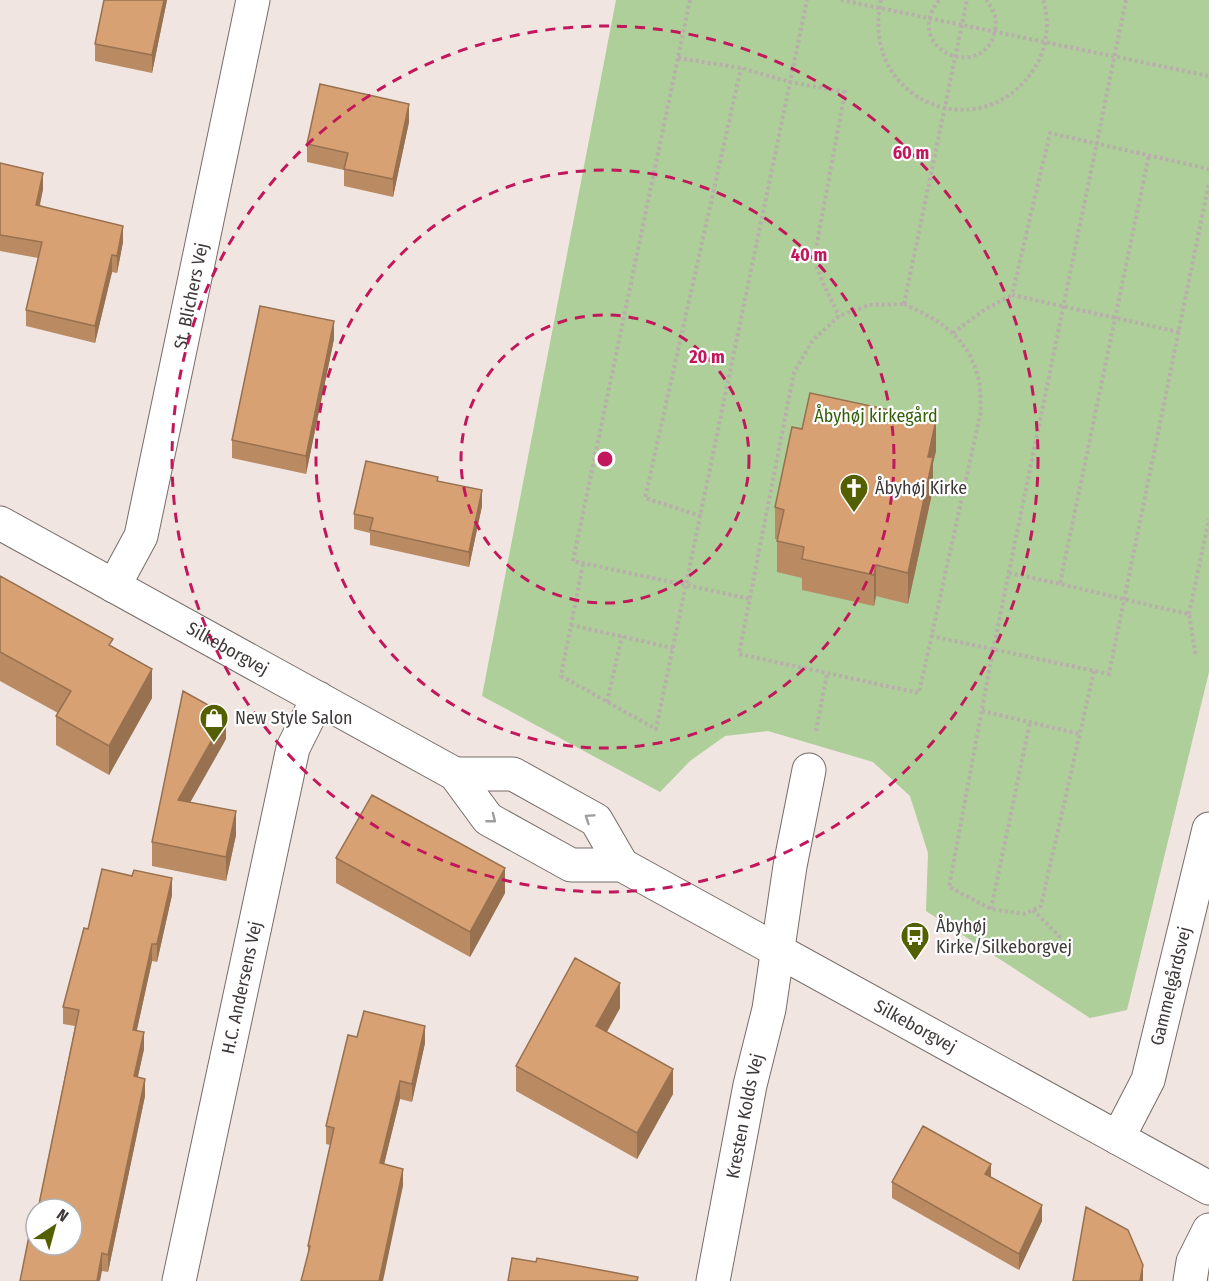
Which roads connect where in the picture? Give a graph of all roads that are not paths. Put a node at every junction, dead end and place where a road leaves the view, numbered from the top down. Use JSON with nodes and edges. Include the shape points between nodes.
{"nodes":[{"id":1,"x":253,"y":0,"type":"edge"},
{"id":2,"x":0,"y":523,"type":"edge"},
{"id":3,"x":114,"y":586,"type":"junction"},
{"id":4,"x":318,"y":698,"type":"junction"},
{"id":5,"x":809,"y":770,"type":"road end"},
{"id":6,"x":455,"y":774,"type":"junction"},
{"id":7,"x":1209,"y":830,"type":"edge"},
{"id":8,"x":622,"y":865,"type":"junction"},
{"id":9,"x":778,"y":951,"type":"junction"},
{"id":10,"x":1118,"y":1138,"type":"junction"},
{"id":11,"x":1209,"y":1188,"type":"edge"},
{"id":12,"x":1209,"y":1230,"type":"edge"},
{"id":13,"x":179,"y":1281,"type":"edge"},
{"id":14,"x":713,"y":1281,"type":"edge"},
{"id":15,"x":1190,"y":1281,"type":"edge"}],
"edges":[{"from":1,"to":3,"type":"street","name":"St. Blichers Vej","via":[[141,536]]},
{"from":2,"to":3,"type":"street","name":"Silkeborgvej"},
{"from":3,"to":4,"type":"street","name":"Silkeborgvej"},
{"from":4,"to":6,"type":"street","name":"Silkeborgvej"},
{"from":4,"to":13,"type":"street","name":"H.C. Andersens Vej","via":[[293,748]]},
{"from":5,"to":9,"type":"street","name":"Kresten Kolds Vej"},
{"from":6,"to":8,"type":"street","name":"Silkeborgvej","one_way":true,"via":[[488,819],[571,865]]},
{"from":8,"to":6,"type":"street","name":"Silkeborgvej","one_way":true,"via":[[596,820],[513,774]]},
{"from":7,"to":10,"type":"street","name":"Gammelgårdsvej","via":[[1148,1080]]},
{"from":8,"to":9,"type":"street","name":"Silkeborgvej"},
{"from":9,"to":10,"type":"street","name":"Silkeborgvej"},
{"from":9,"to":14,"type":"street","name":"Kresten Kolds Vej"},
{"from":10,"to":11,"type":"street","name":"Silkeborgvej"},
{"from":12,"to":15,"type":"street","via":[[1193,1262]]}]}
